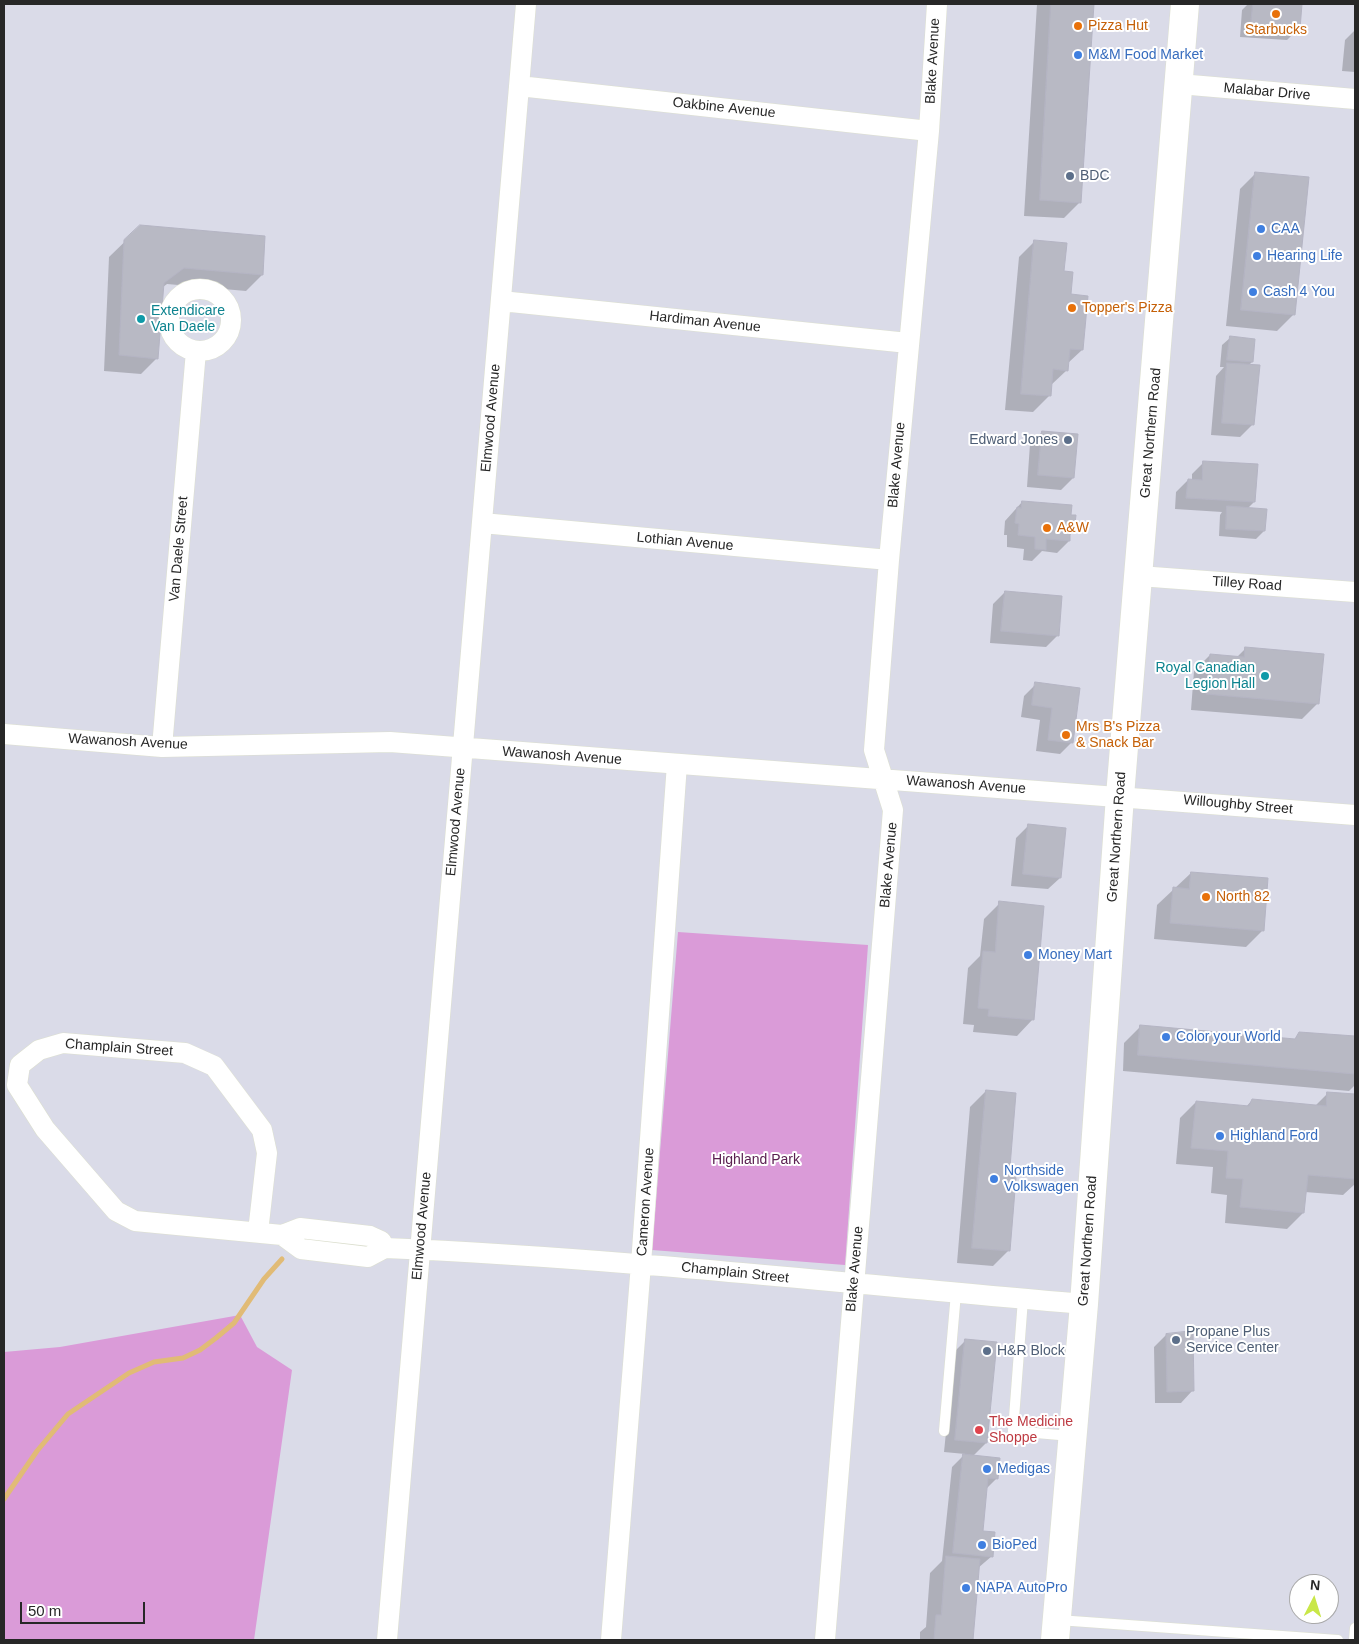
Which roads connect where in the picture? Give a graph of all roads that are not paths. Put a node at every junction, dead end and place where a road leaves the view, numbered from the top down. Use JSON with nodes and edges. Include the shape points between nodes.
{"nodes":[{"id":1,"x":526,"y":4,"type":"edge"},
{"id":2,"x":937,"y":4,"type":"edge"},
{"id":3,"x":1186,"y":4,"type":"edge"},
{"id":4,"x":1180,"y":84,"type":"junction"},
{"id":5,"x":519,"y":86,"type":"junction"},
{"id":6,"x":1355,"y":99,"type":"edge"},
{"id":7,"x":929,"y":131,"type":"junction"},
{"id":8,"x":501,"y":301,"type":"junction"},
{"id":9,"x":908,"y":343,"type":"junction"},
{"id":10,"x":196,"y":350,"type":"dead end"},
{"id":11,"x":482,"y":523,"type":"junction"},
{"id":12,"x":888,"y":560,"type":"junction"},
{"id":13,"x":1139,"y":576,"type":"junction"},
{"id":14,"x":1355,"y":592,"type":"edge"},
{"id":15,"x":4,"y":734,"type":"edge"},
{"id":16,"x":162,"y":747,"type":"junction"},
{"id":17,"x":463,"y":748,"type":"junction"},
{"id":18,"x":677,"y":764,"type":"junction"},
{"id":19,"x":883,"y":778,"type":"junction"},
{"id":20,"x":1120,"y":796,"type":"junction"},
{"id":21,"x":1355,"y":815,"type":"edge"},
{"id":22,"x":258,"y":1232,"type":"junction"},
{"id":23,"x":420,"y":1249,"type":"junction"},
{"id":24,"x":641,"y":1264,"type":"junction"},
{"id":25,"x":853,"y":1285,"type":"junction"},
{"id":26,"x":956,"y":1293,"type":"junction"},
{"id":27,"x":1023,"y":1299,"type":"junction"},
{"id":28,"x":1084,"y":1304,"type":"junction"},
{"id":29,"x":944,"y":1431,"type":"dead end"},
{"id":30,"x":1072,"y":1436,"type":"junction"},
{"id":31,"x":1355,"y":1628,"type":"edge"},
{"id":32,"x":1056,"y":1630,"type":"edge"},
{"id":33,"x":1227,"y":1636,"type":"edge"},
{"id":34,"x":387,"y":1640,"type":"edge"},
{"id":35,"x":611,"y":1640,"type":"edge"},
{"id":36,"x":825,"y":1640,"type":"edge"},
{"id":37,"x":1338,"y":1640,"type":"edge"},
{"id":38,"x":1354,"y":1640,"type":"edge"}],
"edges":[{"from":1,"to":5,"type":"street","name":"Elmwood Avenue"},
{"from":2,"to":7,"type":"street","name":"Blake Avenue"},
{"from":3,"to":4,"type":"main road","name":"Great Northern Road"},
{"from":4,"to":6,"type":"street","name":"Malabar Drive"},
{"from":4,"to":13,"type":"main road","name":"Great Northern Road"},
{"from":5,"to":7,"type":"street","name":"Oakbine Avenue"},
{"from":5,"to":8,"type":"street","name":"Elmwood Avenue"},
{"from":7,"to":9,"type":"street","name":"Blake Avenue"},
{"from":8,"to":9,"type":"street","name":"Hardiman Avenue"},
{"from":8,"to":11,"type":"street","name":"Elmwood Avenue"},
{"from":9,"to":12,"type":"street","name":"Blake Avenue"},
{"from":10,"to":16,"type":"street","name":"Van Daele Street"},
{"from":11,"to":12,"type":"street","name":"Lothian Avenue"},
{"from":11,"to":17,"type":"street","name":"Elmwood Avenue"},
{"from":12,"to":19,"type":"street","name":"Blake Avenue","via":[[874,750]]},
{"from":13,"to":14,"type":"street","name":"Tilley Road"},
{"from":13,"to":20,"type":"main road","name":"Great Northern Road"},
{"from":15,"to":16,"type":"street","name":"Wawanosh Avenue"},
{"from":16,"to":17,"type":"street","name":"Wawanosh Avenue","via":[[390,742]]},
{"from":17,"to":18,"type":"street","name":"Wawanosh Avenue"},
{"from":17,"to":23,"type":"street","name":"Elmwood Avenue"},
{"from":18,"to":19,"type":"street","name":"Wawanosh Avenue"},
{"from":18,"to":24,"type":"street","name":"Cameron Avenue"},
{"from":19,"to":20,"type":"street","name":"Wawanosh Avenue"},
{"from":19,"to":25,"type":"street","name":"Blake Avenue","via":[[893,810]]},
{"from":20,"to":21,"type":"street","name":"Willoughby Street"},
{"from":20,"to":28,"type":"main road","name":"Great Northern Road"},
{"from":22,"to":22,"type":"street","name":"Champlain Street","via":[[267,1154],[262,1130],[214,1066],[186,1053],[63,1043],[39,1050],[20,1065],[17,1085],[45,1129],[116,1211],[135,1221]]},
{"from":22,"to":23,"type":"street","name":"Champlain Street","via":[[282,1235],[300,1228],[370,1236],[381,1241],[385,1248]]},
{"from":23,"to":24,"type":"street","name":"Champlain Street"},
{"from":23,"to":34,"type":"street","name":"Elmwood Avenue"},
{"from":24,"to":25,"type":"street","name":"Champlain Street"},
{"from":24,"to":35,"type":"street","name":"Cameron Avenue"},
{"from":25,"to":26,"type":"street","name":"Champlain Street"},
{"from":25,"to":36,"type":"street","name":"Blake Avenue"},
{"from":26,"to":27,"type":"street","name":"Champlain Street"},
{"from":26,"to":29,"type":"lane"},
{"from":27,"to":28,"type":"street","name":"Champlain Street"},
{"from":27,"to":30,"type":"lane","via":[[1013,1431]]},
{"from":28,"to":30,"type":"main road","name":"Great Northern Road"},
{"from":30,"to":32,"type":"main road","name":"Great Northern Road"},
{"from":31,"to":38,"type":"lane"},
{"from":32,"to":33,"type":"lane"},
{"from":33,"to":37,"type":"lane"}]}
